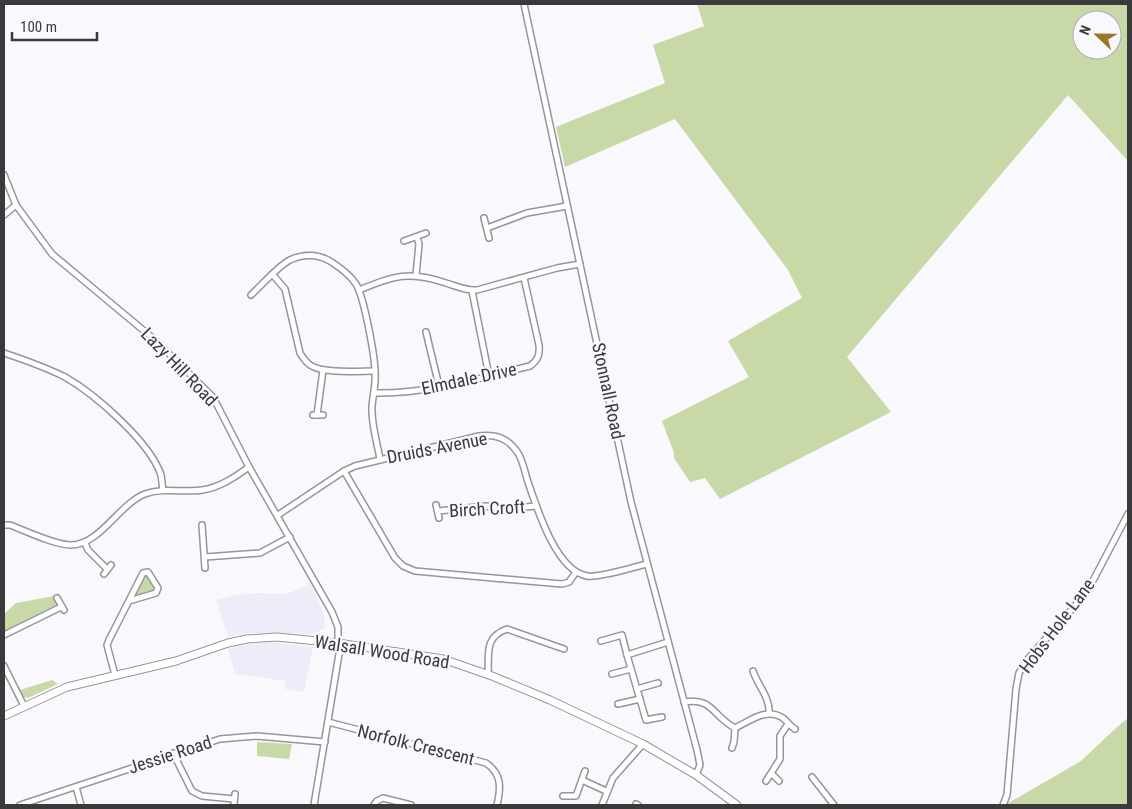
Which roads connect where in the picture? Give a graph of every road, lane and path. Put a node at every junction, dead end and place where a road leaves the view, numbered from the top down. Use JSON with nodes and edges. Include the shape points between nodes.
{"nodes":[{"id":1,"x":524,"y":4,"type":"edge"},
{"id":2,"x":4,"y":175,"type":"edge"},
{"id":3,"x":16,"y":205,"type":"junction"},
{"id":4,"x":567,"y":206,"type":"junction"},
{"id":5,"x":4,"y":215,"type":"edge"},
{"id":6,"x":484,"y":218,"type":"dead end"},
{"id":7,"x":487,"y":228,"type":"junction"},
{"id":8,"x":426,"y":233,"type":"dead end"},
{"id":9,"x":417,"y":238,"type":"junction"},
{"id":10,"x":488,"y":238,"type":"dead end"},
{"id":11,"x":404,"y":241,"type":"dead end"},
{"id":12,"x":580,"y":264,"type":"junction"},
{"id":13,"x":272,"y":275,"type":"junction"},
{"id":14,"x":416,"y":275,"type":"junction"},
{"id":15,"x":524,"y":278,"type":"junction"},
{"id":16,"x":359,"y":290,"type":"junction"},
{"id":17,"x":472,"y":291,"type":"junction"},
{"id":18,"x":251,"y":295,"type":"dead end"},
{"id":19,"x":429,"y":335,"type":"dead end"},
{"id":20,"x":4,"y":353,"type":"edge"},
{"id":21,"x":323,"y":370,"type":"junction"},
{"id":22,"x":375,"y":371,"type":"junction"},
{"id":23,"x":489,"y":376,"type":"junction"},
{"id":24,"x":439,"y":386,"type":"junction"},
{"id":25,"x":375,"y":393,"type":"junction"},
{"id":26,"x":318,"y":415,"type":"dead end"},
{"id":27,"x":380,"y":459,"type":"junction"},
{"id":28,"x":249,"y":467,"type":"junction"},
{"id":29,"x":344,"y":471,"type":"junction"},
{"id":30,"x":163,"y":490,"type":"junction"},
{"id":31,"x":536,"y":506,"type":"junction"},
{"id":32,"x":1128,"y":514,"type":"edge"},
{"id":33,"x":278,"y":515,"type":"junction"},
{"id":34,"x":439,"y":518,"type":"dead end"},
{"id":35,"x":4,"y":525,"type":"edge"},
{"id":36,"x":202,"y":525,"type":"dead end"},
{"id":37,"x":290,"y":537,"type":"junction"},
{"id":38,"x":85,"y":543,"type":"junction"},
{"id":39,"x":205,"y":557,"type":"junction"},
{"id":40,"x":647,"y":564,"type":"junction"},
{"id":41,"x":205,"y":568,"type":"dead end"},
{"id":42,"x":107,"y":569,"type":"dead end"},
{"id":43,"x":576,"y":572,"type":"junction"},
{"id":44,"x":57,"y":598,"type":"dead end"},
{"id":45,"x":129,"y":601,"type":"junction"},
{"id":46,"x":4,"y":635,"type":"edge"},
{"id":47,"x":554,"y":638,"type":"dead end"},
{"id":48,"x":601,"y":641,"type":"dead end"},
{"id":49,"x":668,"y":642,"type":"junction"},
{"id":50,"x":338,"y":643,"type":"junction"},
{"id":51,"x":552,"y":645,"type":"junction"},
{"id":52,"x":564,"y":649,"type":"dead end"},
{"id":53,"x":628,"y":655,"type":"junction"},
{"id":54,"x":4,"y":666,"type":"edge"},
{"id":55,"x":632,"y":669,"type":"junction"},
{"id":56,"x":753,"y":671,"type":"dead end"},
{"id":57,"x":488,"y":674,"type":"junction"},
{"id":58,"x":612,"y":674,"type":"dead end"},
{"id":59,"x":115,"y":675,"type":"junction"},
{"id":60,"x":756,"y":681,"type":"junction"},
{"id":61,"x":658,"y":683,"type":"dead end"},
{"id":62,"x":748,"y":684,"type":"dead end"},
{"id":63,"x":637,"y":688,"type":"junction"},
{"id":64,"x":640,"y":699,"type":"junction"},
{"id":65,"x":684,"y":702,"type":"junction"},
{"id":66,"x":618,"y":704,"type":"dead end"},
{"id":67,"x":24,"y":706,"type":"junction"},
{"id":68,"x":769,"y":713,"type":"junction"},
{"id":69,"x":4,"y":716,"type":"edge"},
{"id":70,"x":662,"y":717,"type":"dead end"},
{"id":71,"x":328,"y":722,"type":"junction"},
{"id":72,"x":788,"y":724,"type":"junction"},
{"id":73,"x":735,"y":728,"type":"junction"},
{"id":74,"x":795,"y":729,"type":"dead end"},
{"id":75,"x":325,"y":742,"type":"junction"},
{"id":76,"x":643,"y":744,"type":"junction"},
{"id":77,"x":732,"y":748,"type":"dead end"},
{"id":78,"x":173,"y":753,"type":"junction"},
{"id":79,"x":585,"y":771,"type":"dead end"},
{"id":80,"x":772,"y":774,"type":"junction"},
{"id":81,"x":696,"y":775,"type":"junction"},
{"id":82,"x":812,"y":777,"type":"dead end"},
{"id":83,"x":582,"y":780,"type":"junction"},
{"id":84,"x":766,"y":781,"type":"dead end"},
{"id":85,"x":779,"y":781,"type":"dead end"},
{"id":86,"x":76,"y":787,"type":"junction"},
{"id":87,"x":606,"y":791,"type":"junction"},
{"id":88,"x":563,"y":796,"type":"dead end"},
{"id":89,"x":234,"y":799,"type":"edge"},
{"id":90,"x":20,"y":805,"type":"edge"},
{"id":91,"x":81,"y":805,"type":"edge"},
{"id":92,"x":314,"y":805,"type":"edge"},
{"id":93,"x":374,"y":805,"type":"edge"},
{"id":94,"x":412,"y":805,"type":"edge"},
{"id":95,"x":497,"y":805,"type":"edge"},
{"id":96,"x":602,"y":805,"type":"edge"},
{"id":97,"x":737,"y":805,"type":"edge"},
{"id":98,"x":834,"y":805,"type":"edge"},
{"id":99,"x":1003,"y":805,"type":"edge"}],
"edges":[{"from":1,"to":4,"type":"street","name":"Stonnall Road"},
{"from":2,"to":3,"type":"street","name":"Lazy Hill Road"},
{"from":3,"to":5,"type":"street"},
{"from":3,"to":28,"type":"street","name":"Lazy Hill Road","via":[[52,254],[148,334],[213,397]]},
{"from":4,"to":7,"type":"street","via":[[527,213]]},
{"from":4,"to":12,"type":"street","name":"Stonnall Road"},
{"from":6,"to":7,"type":"street"},
{"from":7,"to":10,"type":"street"},
{"from":8,"to":9,"type":"street"},
{"from":9,"to":11,"type":"street"},
{"from":9,"to":14,"type":"street"},
{"from":12,"to":15,"type":"street"},
{"from":12,"to":40,"type":"street","name":"Stonnall Road"},
{"from":13,"to":16,"type":"street","via":[[288,261],[311,255],[322,257],[340,268]]},
{"from":13,"to":18,"type":"street"},
{"from":13,"to":21,"type":"street","via":[[285,289],[300,353],[312,366]]},
{"from":14,"to":16,"type":"street","via":[[396,276]]},
{"from":14,"to":17,"type":"street"},
{"from":15,"to":17,"type":"street"},
{"from":15,"to":23,"type":"street","name":"Elmdale Drive","via":[[539,344],[538,358],[530,366]]},
{"from":16,"to":22,"type":"street"},
{"from":17,"to":23,"type":"street"},
{"from":19,"to":24,"type":"street"},
{"from":20,"to":30,"type":"street","via":[[67,378],[100,401],[123,421],[154,462],[161,475]]},
{"from":21,"to":22,"type":"street"},
{"from":21,"to":26,"type":"street"},
{"from":22,"to":25,"type":"street"},
{"from":23,"to":24,"type":"street","name":"Elmdale Drive"},
{"from":24,"to":25,"type":"street","name":"Elmdale Drive"},
{"from":25,"to":27,"type":"street","via":[[373,421]]},
{"from":27,"to":29,"type":"street","name":"Druids Avenue"},
{"from":27,"to":31,"type":"street","name":"Druids Avenue","via":[[492,434],[511,445],[519,455]]},
{"from":28,"to":30,"type":"street","via":[[232,479],[202,490]]},
{"from":28,"to":33,"type":"street","name":"Lazy Hill Road"},
{"from":29,"to":33,"type":"street","name":"Druids Avenue"},
{"from":29,"to":43,"type":"street","via":[[395,558],[403,566],[415,571],[562,584],[569,582]]},
{"from":30,"to":38,"type":"street","via":[[132,501]]},
{"from":31,"to":34,"type":"street","name":"Birch Croft","via":[[437,508]]},
{"from":31,"to":43,"type":"street","name":"Druids Avenue","via":[[560,556]]},
{"from":32,"to":99,"type":"street","name":"Hobs Hole Lane","via":[[1087,592],[1019,673],[1007,795]]},
{"from":33,"to":37,"type":"street","name":"Lazy Hill Road"},
{"from":35,"to":38,"type":"street","via":[[71,545]]},
{"from":36,"to":39,"type":"street"},
{"from":37,"to":39,"type":"street","via":[[260,553]]},
{"from":37,"to":50,"type":"street","name":"Lazy Hill Road","via":[[332,612],[338,627]]},
{"from":38,"to":42,"type":"street"},
{"from":39,"to":41,"type":"street"},
{"from":40,"to":43,"type":"street","via":[[596,576]]},
{"from":40,"to":49,"type":"street","name":"Stonnall Road"},
{"from":44,"to":46,"type":"street","via":[[62,609]]},
{"from":45,"to":45,"type":"street","via":[[143,573],[148,572],[158,588],[156,593]]},
{"from":45,"to":59,"type":"street","via":[[108,643]]},
{"from":47,"to":51,"type":"street"},
{"from":48,"to":53,"type":"street","via":[[622,635]]},
{"from":49,"to":53,"type":"street"},
{"from":49,"to":65,"type":"street","name":"Stonnall Road"},
{"from":50,"to":57,"type":"street","name":"Walsall Wood Road","via":[[443,659]]},
{"from":50,"to":59,"type":"street","name":"Walsall Wood Road","via":[[277,637],[247,638],[176,661]]},
{"from":50,"to":71,"type":"street","name":"Lazy Hill Road","via":[[340,648]]},
{"from":51,"to":52,"type":"street"},
{"from":51,"to":57,"type":"street","via":[[507,629],[498,632],[490,641]]},
{"from":53,"to":55,"type":"street"},
{"from":54,"to":67,"type":"street"},
{"from":55,"to":58,"type":"street"},
{"from":55,"to":63,"type":"street"},
{"from":56,"to":60,"type":"street"},
{"from":57,"to":76,"type":"street","name":"Walsall Wood Road"},
{"from":59,"to":67,"type":"street","name":"Walsall Wood Road","via":[[67,687]]},
{"from":60,"to":62,"type":"street"},
{"from":60,"to":68,"type":"street","via":[[770,704]]},
{"from":61,"to":63,"type":"street"},
{"from":63,"to":64,"type":"street"},
{"from":64,"to":66,"type":"street"},
{"from":64,"to":70,"type":"street","via":[[646,720]]},
{"from":65,"to":73,"type":"street","via":[[705,702],[725,723]]},
{"from":65,"to":81,"type":"street","name":"Stonnall Road","via":[[700,765]]},
{"from":67,"to":69,"type":"street","name":"Walsall Wood Road"},
{"from":68,"to":72,"type":"street"},
{"from":68,"to":73,"type":"street"},
{"from":71,"to":75,"type":"street","name":"Lazy Hill Road"},
{"from":71,"to":95,"type":"street","name":"Norfolk Crescent","via":[[486,763],[499,778]]},
{"from":72,"to":74,"type":"street"},
{"from":72,"to":80,"type":"street","via":[[780,736],[780,759]]},
{"from":73,"to":77,"type":"street"},
{"from":75,"to":78,"type":"street","name":"Jessie Road","via":[[238,736]]},
{"from":75,"to":92,"type":"street","name":"Lazy Hill Road"},
{"from":76,"to":81,"type":"street","name":"Walsall Wood Road"},
{"from":76,"to":87,"type":"street","via":[[613,778]]},
{"from":78,"to":86,"type":"street","name":"Jessie Road"},
{"from":78,"to":89,"type":"street","via":[[192,791],[202,796]]},
{"from":79,"to":83,"type":"street"},
{"from":80,"to":84,"type":"street"},
{"from":80,"to":85,"type":"street"},
{"from":81,"to":97,"type":"street","name":"Walsall Wood Road"},
{"from":82,"to":98,"type":"street"},
{"from":83,"to":87,"type":"street"},
{"from":83,"to":88,"type":"street","via":[[576,796]]},
{"from":86,"to":90,"type":"street","name":"Jessie Road"},
{"from":86,"to":91,"type":"street"},
{"from":87,"to":96,"type":"street"},
{"from":93,"to":94,"type":"street","via":[[383,798]]}]}
